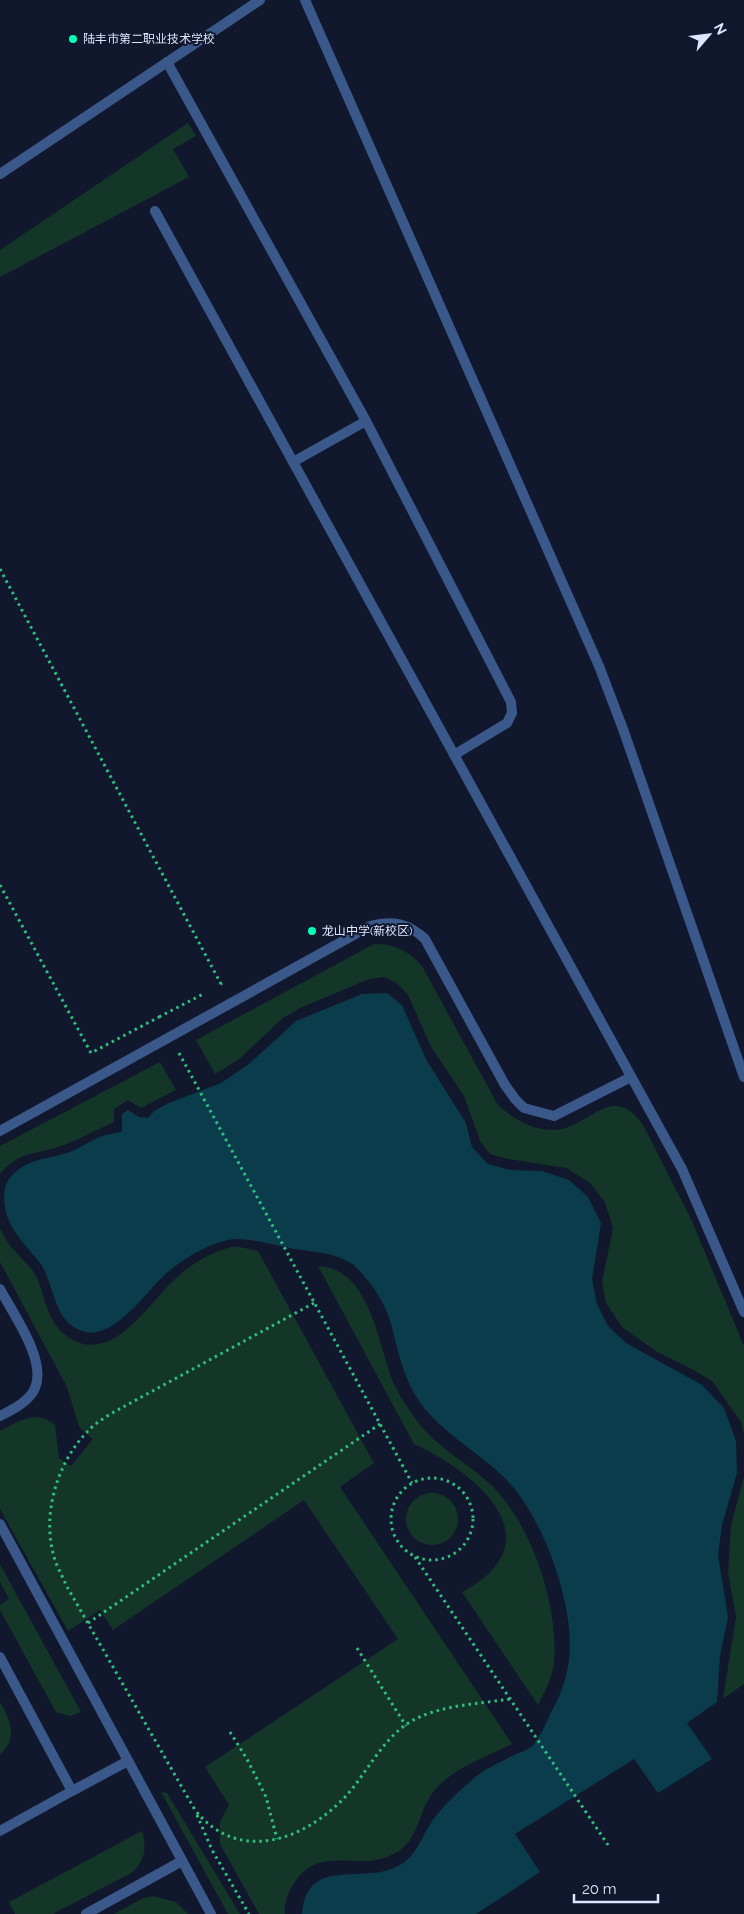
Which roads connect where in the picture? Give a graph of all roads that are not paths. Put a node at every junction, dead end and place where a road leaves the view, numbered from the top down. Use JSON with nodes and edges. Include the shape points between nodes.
{"nodes":[{"id":1,"x":260,"y":0,"type":"edge"},
{"id":2,"x":305,"y":0,"type":"edge"},
{"id":3,"x":167,"y":62,"type":"junction"},
{"id":4,"x":0,"y":174,"type":"edge"},
{"id":5,"x":155,"y":211,"type":"dead end"},
{"id":6,"x":366,"y":421,"type":"junction"},
{"id":7,"x":293,"y":462,"type":"junction"},
{"id":8,"x":454,"y":754,"type":"junction"},
{"id":9,"x":631,"y":1077,"type":"junction"},
{"id":10,"x":744,"y":1077,"type":"edge"},
{"id":11,"x":0,"y":1131,"type":"edge"},
{"id":12,"x":0,"y":1289,"type":"edge"},
{"id":13,"x":744,"y":1312,"type":"edge"},
{"id":14,"x":0,"y":1416,"type":"edge"},
{"id":15,"x":0,"y":1524,"type":"edge"},
{"id":16,"x":0,"y":1657,"type":"edge"},
{"id":17,"x":128,"y":1761,"type":"junction"},
{"id":18,"x":72,"y":1791,"type":"junction"},
{"id":19,"x":0,"y":1831,"type":"edge"},
{"id":20,"x":182,"y":1861,"type":"junction"},
{"id":21,"x":86,"y":1914,"type":"edge"},
{"id":22,"x":211,"y":1914,"type":"edge"}],
"edges":[{"from":1,"to":3,"type":"street"},
{"from":2,"to":10,"type":"street","via":[[599,666],[624,729]]},
{"from":3,"to":4,"type":"street"},
{"from":3,"to":6,"type":"street"},
{"from":5,"to":7,"type":"street"},
{"from":6,"to":7,"type":"street"},
{"from":6,"to":8,"type":"street","via":[[511,702],[508,723]]},
{"from":7,"to":8,"type":"street"},
{"from":8,"to":9,"type":"street"},
{"from":9,"to":11,"type":"street","via":[[554,1116],[524,1108],[505,1085],[425,940],[414,929],[386,922],[370,926]]},
{"from":9,"to":13,"type":"street","via":[[682,1169]]},
{"from":12,"to":14,"type":"street","via":[[37,1359],[39,1374],[27,1399]]},
{"from":15,"to":17,"type":"street"},
{"from":16,"to":18,"type":"street"},
{"from":17,"to":18,"type":"street"},
{"from":17,"to":20,"type":"street"},
{"from":18,"to":19,"type":"street"},
{"from":20,"to":21,"type":"street"},
{"from":20,"to":22,"type":"street"}]}
